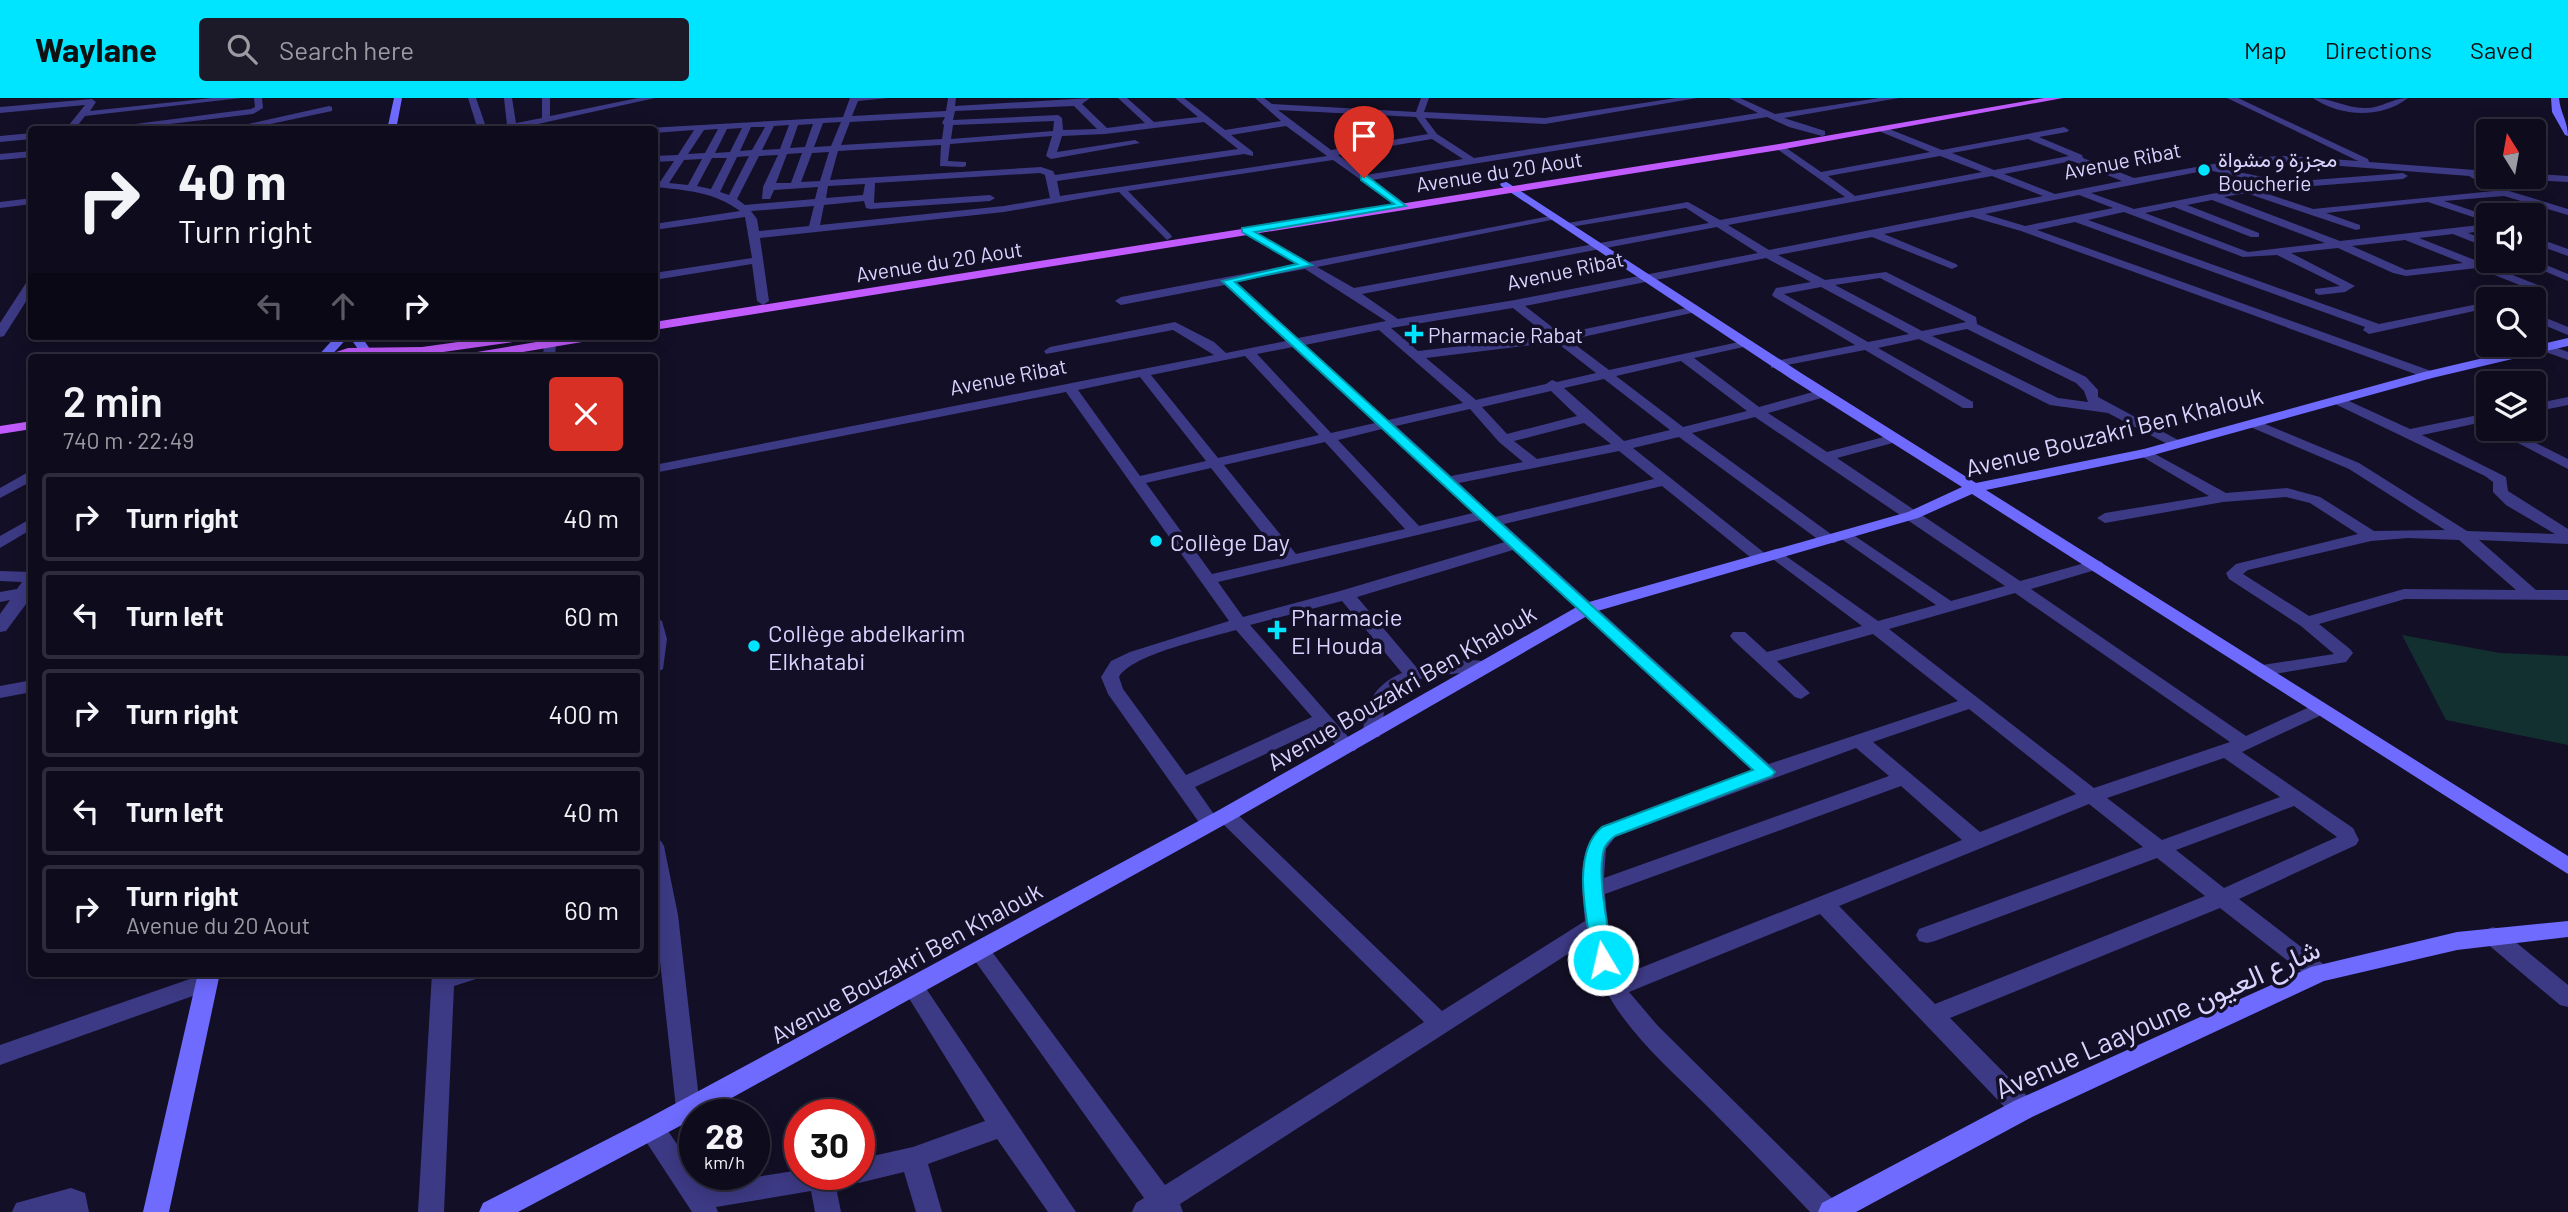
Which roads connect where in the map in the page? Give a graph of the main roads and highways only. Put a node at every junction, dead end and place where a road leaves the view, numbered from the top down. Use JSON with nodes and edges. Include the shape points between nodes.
{"nodes":[{"id":1,"x":2035,"y":98,"type":"edge"},
{"id":2,"x":2059,"y":98,"type":"edge"},
{"id":3,"x":1509,"y":186,"type":"junction"},
{"id":4,"x":1398,"y":203,"type":"junction"},
{"id":5,"x":658,"y":316,"type":"edge"},
{"id":6,"x":658,"y":325,"type":"edge"},
{"id":7,"x":499,"y":340,"type":"edge"},
{"id":8,"x":569,"y":340,"type":"edge"},
{"id":9,"x":375,"y":354,"type":"edge"},
{"id":10,"x":488,"y":354,"type":"edge"},
{"id":11,"x":28,"y":415,"type":"edge"},
{"id":12,"x":0,"y":419,"type":"edge"},
{"id":13,"x":28,"y":426,"type":"edge"},
{"id":14,"x":0,"y":430,"type":"edge"}],
"edges":[{"from":1,"to":3,"type":"main road","name":"Avenue du 20 Aout"},
{"from":2,"to":3,"type":"main road","name":"Avenue du 20 Aout","via":[[1779,147]]},
{"from":3,"to":4,"type":"main road","name":"Avenue du 20 Aout"},
{"from":4,"to":5,"type":"main road","name":"Avenue du 20 Aout"},
{"from":4,"to":6,"type":"main road","name":"Avenue du 20 Aout"},
{"from":7,"to":9,"type":"main road"},
{"from":8,"to":10,"type":"main road"},
{"from":11,"to":12,"type":"main road"},
{"from":13,"to":14,"type":"main road"}]}
